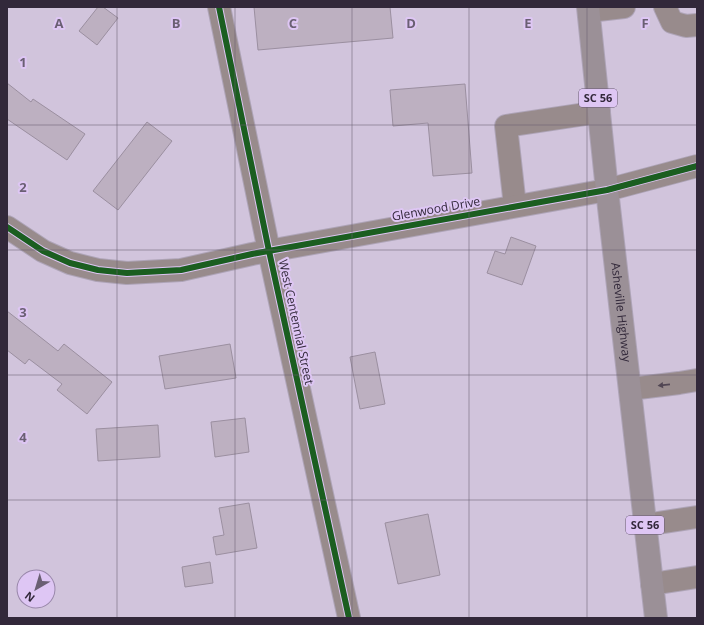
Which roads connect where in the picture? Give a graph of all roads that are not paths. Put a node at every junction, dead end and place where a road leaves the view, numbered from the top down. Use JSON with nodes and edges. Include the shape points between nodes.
{"nodes":[{"id":1,"x":219,"y":7,"type":"edge"},
{"id":2,"x":624,"y":7,"type":"edge"},
{"id":3,"x":665,"y":7,"type":"edge"},
{"id":4,"x":588,"y":9,"type":"edge"},
{"id":5,"x":697,"y":26,"type":"edge"},
{"id":6,"x":599,"y":112,"type":"junction"},
{"id":7,"x":697,"y":166,"type":"edge"},
{"id":8,"x":607,"y":190,"type":"junction"},
{"id":9,"x":515,"y":206,"type":"junction"},
{"id":10,"x":7,"y":227,"type":"edge"},
{"id":11,"x":269,"y":251,"type":"junction"},
{"id":12,"x":697,"y":380,"type":"edge"},
{"id":13,"x":630,"y":389,"type":"junction"},
{"id":14,"x":697,"y":517,"type":"edge"},
{"id":15,"x":645,"y":525,"type":"junction"},
{"id":16,"x":697,"y":577,"type":"edge"},
{"id":17,"x":652,"y":584,"type":"junction"},
{"id":18,"x":349,"y":618,"type":"edge"},
{"id":19,"x":656,"y":618,"type":"edge"}],
"edges":[{"from":1,"to":11,"type":"street","name":"West Centennial Street"},
{"from":2,"to":4,"type":"street"},
{"from":3,"to":5,"type":"street","via":[[672,22]]},
{"from":4,"to":6,"type":"main road","name":"Asheville Highway","number":"SC 56"},
{"from":6,"to":8,"type":"main road","name":"Asheville Highway","number":"SC 56"},
{"from":6,"to":9,"type":"street","via":[[506,126]]},
{"from":7,"to":8,"type":"street","name":"Glenwood Drive"},
{"from":8,"to":9,"type":"street","name":"Glenwood Drive"},
{"from":8,"to":13,"type":"main road","name":"Asheville Highway","number":"SC 56"},
{"from":9,"to":11,"type":"street","name":"Glenwood Drive"},
{"from":10,"to":11,"type":"street","name":"Glenwood Drive","via":[[43,250],[70,262],[98,270],[127,273],[181,270]]},
{"from":11,"to":18,"type":"street","name":"West Centennial Street"},
{"from":12,"to":13,"type":"street","one_way":true},
{"from":13,"to":15,"type":"main road","name":"Asheville Highway","number":"SC 56"},
{"from":14,"to":15,"type":"street"},
{"from":15,"to":17,"type":"main road","name":"Asheville Highway","number":"SC 56"},
{"from":16,"to":17,"type":"street"},
{"from":17,"to":19,"type":"main road","name":"Asheville Highway","number":"SC 56"}]}
